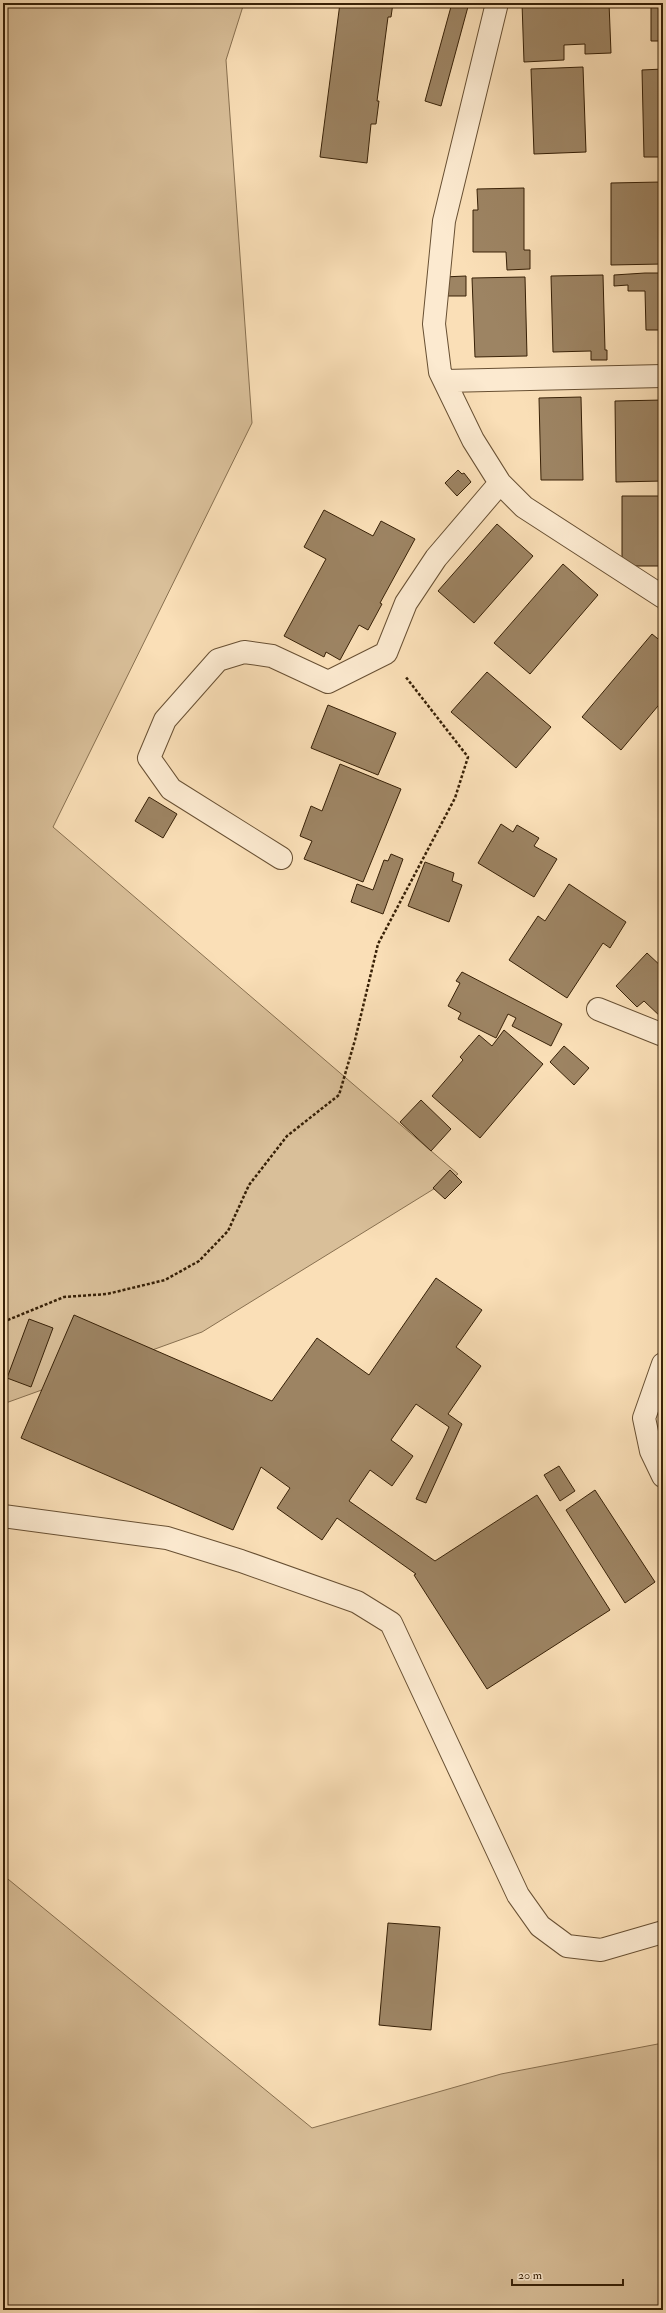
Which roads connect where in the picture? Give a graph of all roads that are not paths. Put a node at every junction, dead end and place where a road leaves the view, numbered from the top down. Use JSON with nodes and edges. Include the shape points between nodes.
{"nodes":[{"id":1,"x":496,"y":3,"type":"edge"},
{"id":2,"x":663,"y":376,"type":"edge"},
{"id":3,"x":445,"y":380,"type":"junction"},
{"id":4,"x":500,"y":483,"type":"junction"},
{"id":5,"x":663,"y":596,"type":"edge"},
{"id":6,"x":281,"y":858,"type":"dead end"},
{"id":7,"x":598,"y":1009,"type":"dead end"},
{"id":8,"x":663,"y":1035,"type":"edge"},
{"id":9,"x":663,"y":1364,"type":"edge"},
{"id":10,"x":663,"y":1476,"type":"edge"},
{"id":11,"x":3,"y":1516,"type":"edge"},
{"id":12,"x":663,"y":1932,"type":"edge"}],
"edges":[{"from":1,"to":3,"type":"street","via":[[444,221],[434,324],[440,372]]},
{"from":2,"to":3,"type":"street"},
{"from":3,"to":4,"type":"street","via":[[473,440]]},
{"from":4,"to":5,"type":"street","via":[[524,508]]},
{"from":4,"to":6,"type":"street","via":[[436,558],[406,603],[386,653],[328,682],[272,656],[244,652],[218,660],[164,720],[149,758],[171,789]]},
{"from":7,"to":8,"type":"street"},
{"from":9,"to":10,"type":"street","via":[[644,1418],[651,1451]]},
{"from":11,"to":12,"type":"street","via":[[167,1538],[357,1602],[385,1619],[391,1623],[518,1895],[540,1926],[566,1946],[601,1950]]}]}
